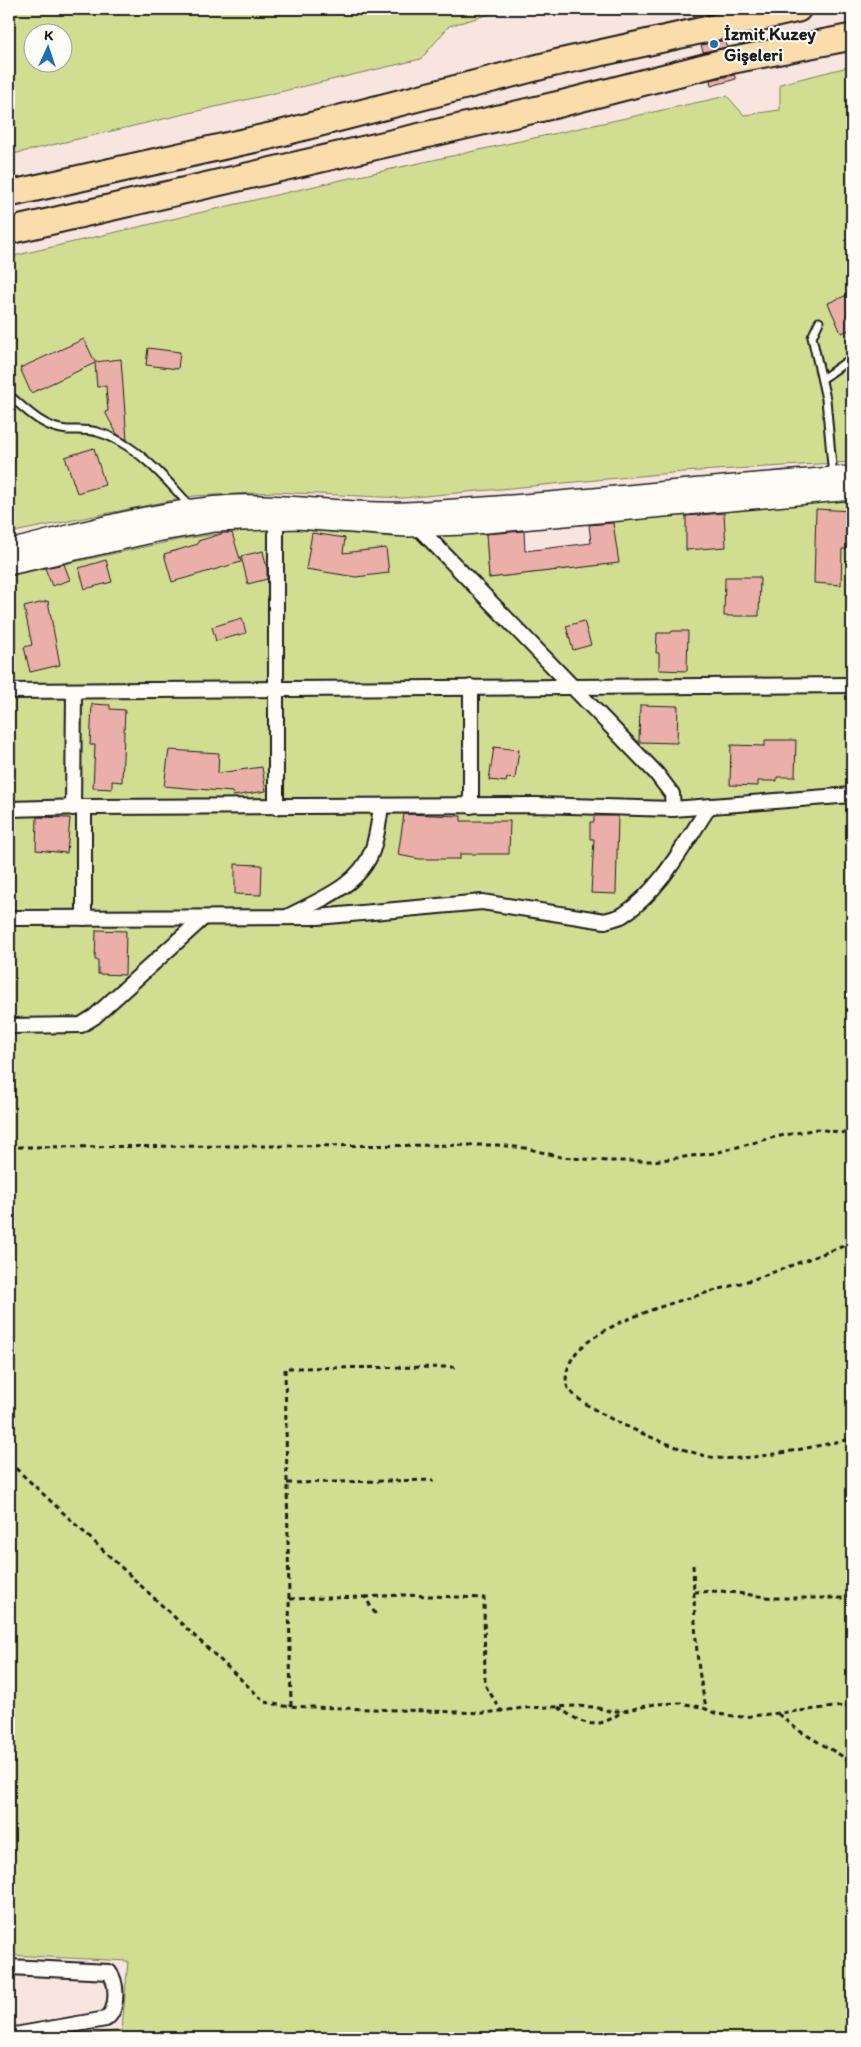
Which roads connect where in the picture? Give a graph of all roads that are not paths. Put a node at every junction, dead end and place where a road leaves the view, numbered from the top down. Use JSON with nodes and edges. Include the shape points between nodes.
{"nodes":[{"id":1,"x":798,"y":9,"type":"edge"},
{"id":2,"x":852,"y":37,"type":"edge"},
{"id":3,"x":9,"y":194,"type":"edge"},
{"id":4,"x":9,"y":231,"type":"edge"},
{"id":5,"x":819,"y":322,"type":"dead end"},
{"id":6,"x":846,"y":362,"type":"dead end"},
{"id":7,"x":822,"y":379,"type":"junction"},
{"id":8,"x":9,"y":395,"type":"edge"},
{"id":9,"x":852,"y":476,"type":"edge"},
{"id":10,"x":833,"y":477,"type":"junction"},
{"id":11,"x":852,"y":490,"type":"edge"},
{"id":12,"x":193,"y":509,"type":"junction"},
{"id":13,"x":403,"y":512,"type":"junction"},
{"id":14,"x":276,"y":513,"type":"junction"},
{"id":15,"x":418,"y":527,"type":"junction"},
{"id":16,"x":9,"y":550,"type":"edge"},
{"id":17,"x":9,"y":565,"type":"edge"},
{"id":18,"x":852,"y":685,"type":"edge"},
{"id":19,"x":471,"y":687,"type":"junction"},
{"id":20,"x":572,"y":687,"type":"junction"},
{"id":21,"x":277,"y":688,"type":"junction"},
{"id":22,"x":9,"y":691,"type":"edge"},
{"id":23,"x":74,"y":691,"type":"junction"},
{"id":24,"x":852,"y":795,"type":"edge"},
{"id":25,"x":381,"y":806,"type":"junction"},
{"id":26,"x":471,"y":806,"type":"junction"},
{"id":27,"x":276,"y":807,"type":"junction"},
{"id":28,"x":709,"y":807,"type":"junction"},
{"id":29,"x":78,"y":808,"type":"junction"},
{"id":30,"x":673,"y":809,"type":"junction"},
{"id":31,"x":9,"y":810,"type":"edge"},
{"id":32,"x":9,"y":918,"type":"edge"},
{"id":33,"x":84,"y":918,"type":"junction"},
{"id":34,"x":203,"y":918,"type":"junction"},
{"id":35,"x":286,"y":918,"type":"junction"},
{"id":36,"x":9,"y":1026,"type":"edge"},
{"id":37,"x":9,"y":1968,"type":"edge"},
{"id":38,"x":9,"y":2036,"type":"edge"}],
"edges":[{"from":1,"to":3,"type":"highway","via":[[555,63],[270,136]]},
{"from":2,"to":4,"type":"highway","via":[[719,63],[560,104]]},
{"from":5,"to":7,"type":"lane","via":[[812,337]]},
{"from":6,"to":7,"type":"lane"},
{"from":7,"to":10,"type":"lane"},
{"from":8,"to":12,"type":"lane","via":[[49,426],[97,432],[116,439],[146,460]]},
{"from":9,"to":10,"type":"main road"},
{"from":10,"to":13,"type":"main road"},
{"from":11,"to":15,"type":"main road"},
{"from":12,"to":14,"type":"main road","via":[[235,505]]},
{"from":12,"to":16,"type":"main road","via":[[158,514]]},
{"from":13,"to":14,"type":"main road"},
{"from":13,"to":15,"type":"street"},
{"from":14,"to":15,"type":"main road","via":[[297,519]]},
{"from":14,"to":17,"type":"main road","via":[[186,527]]},
{"from":14,"to":21,"type":"street"},
{"from":15,"to":20,"type":"street"},
{"from":18,"to":20,"type":"street"},
{"from":19,"to":20,"type":"street"},
{"from":19,"to":21,"type":"street"},
{"from":19,"to":26,"type":"street"},
{"from":20,"to":30,"type":"street","via":[[656,773],[672,794]]},
{"from":21,"to":23,"type":"street"},
{"from":21,"to":27,"type":"street"},
{"from":22,"to":23,"type":"street"},
{"from":23,"to":29,"type":"street"},
{"from":24,"to":28,"type":"street"},
{"from":25,"to":26,"type":"street"},
{"from":25,"to":27,"type":"street"},
{"from":25,"to":35,"type":"street","via":[[372,853],[359,874],[339,890]]},
{"from":26,"to":30,"type":"street"},
{"from":27,"to":29,"type":"street"},
{"from":28,"to":30,"type":"street"},
{"from":28,"to":35,"type":"street","via":[[662,877],[621,916],[605,920],[482,902]]},
{"from":29,"to":31,"type":"street"},
{"from":29,"to":33,"type":"street"},
{"from":32,"to":33,"type":"street"},
{"from":33,"to":34,"type":"street"},
{"from":34,"to":35,"type":"street"},
{"from":34,"to":36,"type":"street","via":[[94,1017],[81,1025]]},
{"from":37,"to":38,"type":"street","via":[[109,1972],[115,1994],[113,2011],[106,2019]]}]}
